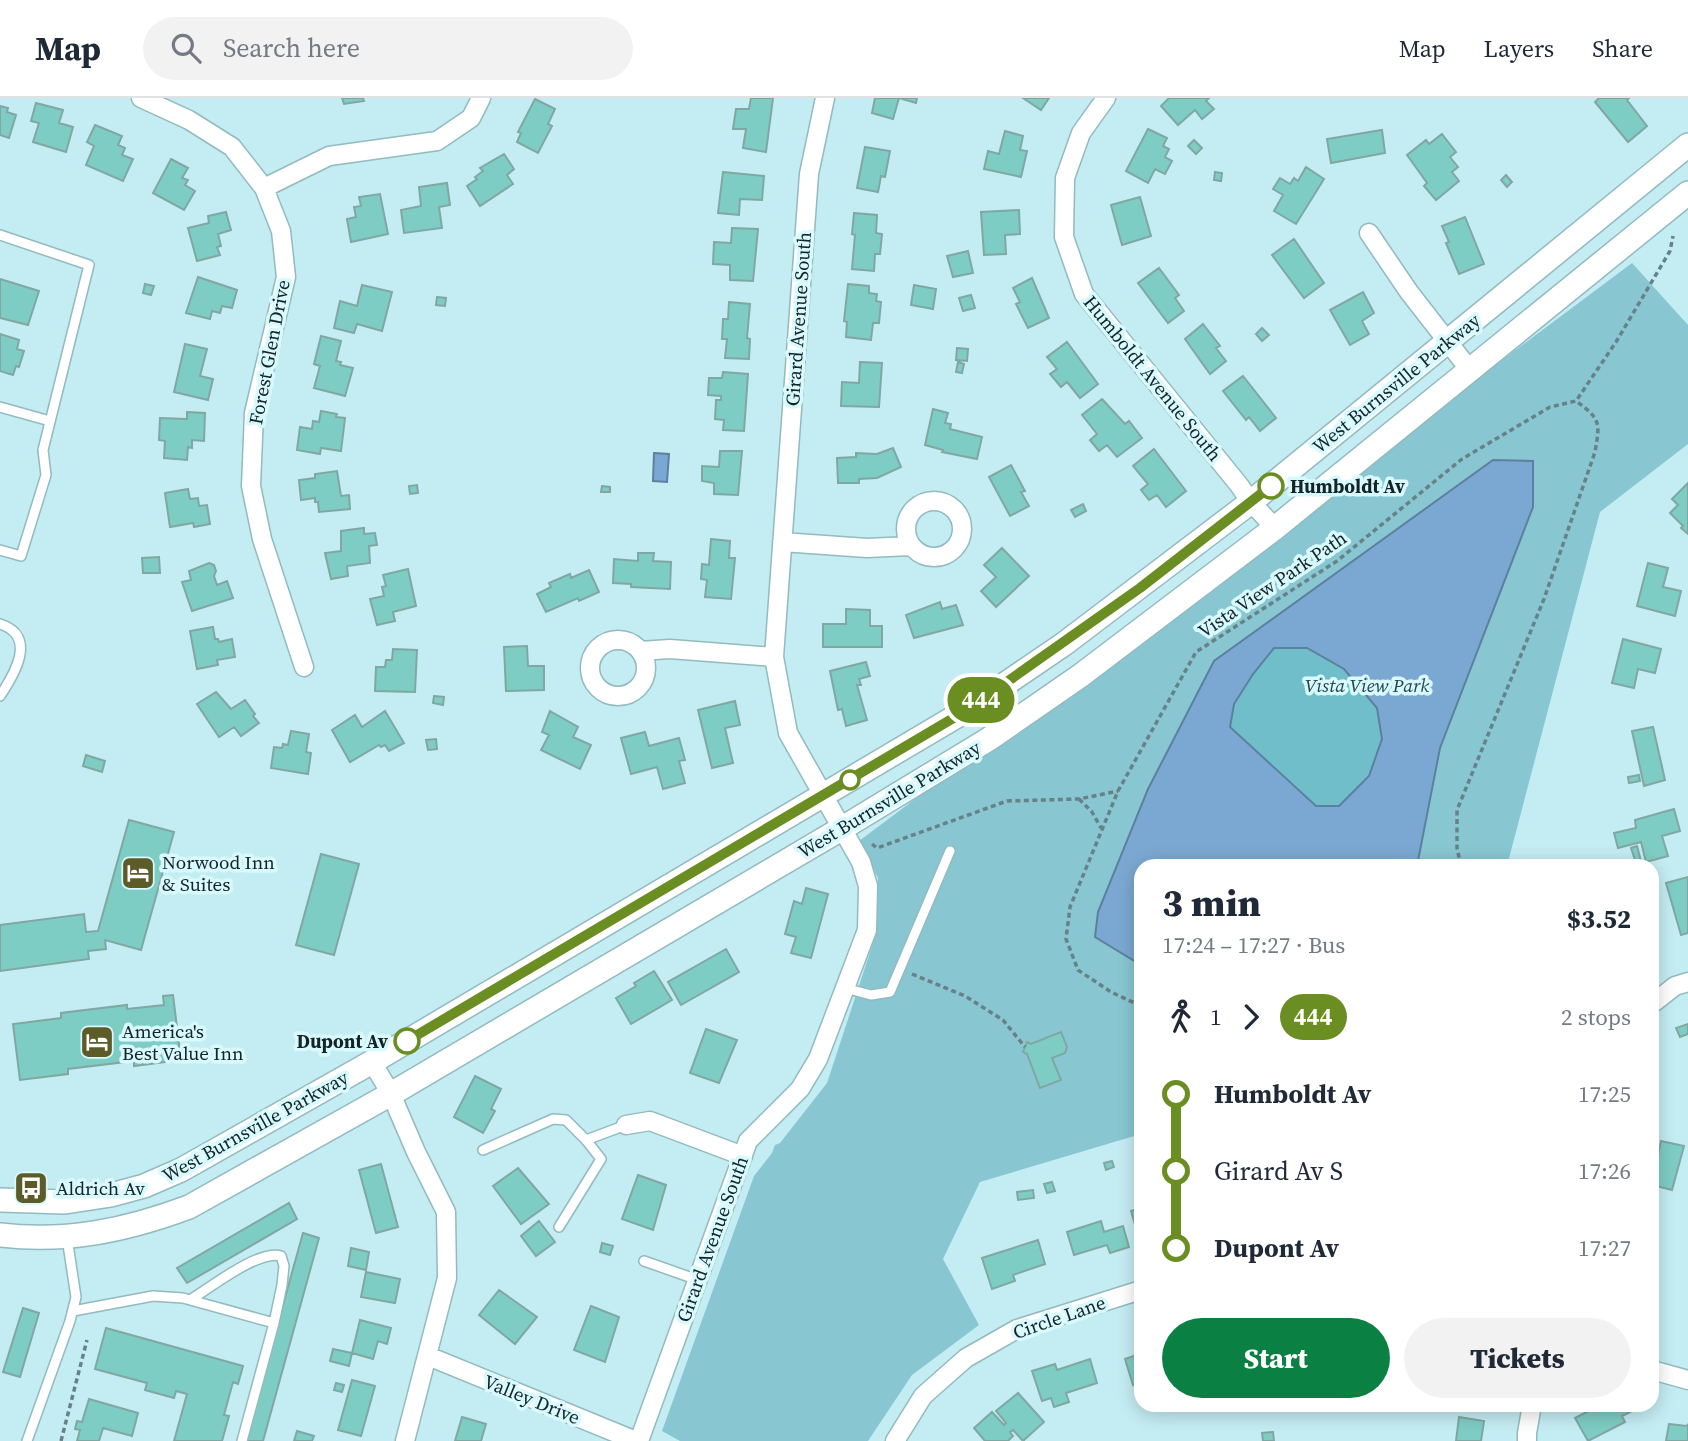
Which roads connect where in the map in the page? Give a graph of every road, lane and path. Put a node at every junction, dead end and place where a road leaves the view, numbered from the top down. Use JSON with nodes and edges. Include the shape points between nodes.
{"nodes":[{"id":1,"x":141,"y":98,"type":"edge"},
{"id":2,"x":481,"y":98,"type":"edge"},
{"id":3,"x":825,"y":98,"type":"edge"},
{"id":4,"x":1106,"y":98,"type":"edge"},
{"id":5,"x":1688,"y":145,"type":"edge"},
{"id":6,"x":264,"y":188,"type":"junction"},
{"id":7,"x":1688,"y":193,"type":"edge"},
{"id":8,"x":1369,"y":233,"type":"dead end"},
{"id":9,"x":0,"y":235,"type":"edge"},
{"id":10,"x":1673,"y":236,"type":"dead end"},
{"id":11,"x":1448,"y":341,"type":"junction"},
{"id":12,"x":1469,"y":369,"type":"junction"},
{"id":13,"x":1576,"y":401,"type":"junction"},
{"id":14,"x":0,"y":407,"type":"edge"},
{"id":15,"x":50,"y":421,"type":"junction"},
{"id":16,"x":1251,"y":502,"type":"junction"},
{"id":17,"x":1275,"y":528,"type":"junction"},
{"id":18,"x":782,"y":542,"type":"junction"},
{"id":19,"x":911,"y":546,"type":"dead end"},
{"id":20,"x":0,"y":550,"type":"edge"},
{"id":21,"x":0,"y":624,"type":"edge"},
{"id":22,"x":640,"y":651,"type":"dead end"},
{"id":23,"x":774,"y":657,"type":"junction"},
{"id":24,"x":304,"y":667,"type":"dead end"},
{"id":25,"x":0,"y":696,"type":"edge"},
{"id":26,"x":1118,"y":791,"type":"junction"},
{"id":27,"x":823,"y":796,"type":"junction"},
{"id":28,"x":1080,"y":799,"type":"junction"},
{"id":29,"x":841,"y":829,"type":"junction"},
{"id":30,"x":1101,"y":829,"type":"junction"},
{"id":31,"x":868,"y":841,"type":"dead end"},
{"id":32,"x":950,"y":851,"type":"dead end"},
{"id":33,"x":1459,"y":859,"type":"edge"},
{"id":34,"x":900,"y":969,"type":"junction"},
{"id":35,"x":1688,"y":982,"type":"edge"},
{"id":36,"x":845,"y":988,"type":"junction"},
{"id":37,"x":1659,"y":999,"type":"edge"},
{"id":38,"x":1134,"y":1003,"type":"edge"},
{"id":39,"x":1025,"y":1047,"type":"dead end"},
{"id":40,"x":372,"y":1062,"type":"junction"},
{"id":41,"x":391,"y":1094,"type":"junction"},
{"id":42,"x":626,"y":1125,"type":"joint"},
{"id":43,"x":586,"y":1140,"type":"junction"},
{"id":44,"x":482,"y":1150,"type":"dead end"},
{"id":45,"x":743,"y":1156,"type":"junction"},
{"id":46,"x":0,"y":1200,"type":"edge"},
{"id":47,"x":559,"y":1227,"type":"dead end"},
{"id":48,"x":0,"y":1235,"type":"edge"},
{"id":49,"x":67,"y":1238,"type":"junction"},
{"id":50,"x":644,"y":1261,"type":"dead end"},
{"id":51,"x":698,"y":1280,"type":"junction"},
{"id":52,"x":1134,"y":1292,"type":"edge"},
{"id":53,"x":190,"y":1300,"type":"junction"},
{"id":54,"x":73,"y":1311,"type":"junction"},
{"id":55,"x":274,"y":1323,"type":"junction"},
{"id":56,"x":87,"y":1340,"type":"dead end"},
{"id":57,"x":428,"y":1356,"type":"junction"},
{"id":58,"x":1659,"y":1372,"type":"edge"},
{"id":59,"x":1688,"y":1380,"type":"edge"},
{"id":60,"x":1531,"y":1412,"type":"edge"},
{"id":61,"x":27,"y":1441,"type":"edge"},
{"id":62,"x":61,"y":1441,"type":"edge"},
{"id":63,"x":242,"y":1441,"type":"edge"},
{"id":64,"x":405,"y":1441,"type":"edge"},
{"id":65,"x":638,"y":1441,"type":"edge"},
{"id":66,"x":895,"y":1441,"type":"edge"},
{"id":67,"x":1527,"y":1441,"type":"edge"}],
"edges":[{"from":1,"to":6,"type":"street","name":"Forest Glen Drive","via":[[232,147]]},
{"from":2,"to":6,"type":"street","via":[[471,118],[437,141],[329,156]]},
{"from":3,"to":18,"type":"street","name":"Girard Avenue South","via":[[809,174]]},
{"from":4,"to":16,"type":"street","name":"Humboldt Avenue South","via":[[1081,133],[1065,178],[1064,237],[1084,295]]},
{"from":5,"to":11,"type":"street","name":"West Burnsville Parkway"},
{"from":6,"to":24,"type":"street","name":"Forest Glen Drive","via":[[281,232],[286,277],[254,413],[251,486],[262,539]]},
{"from":7,"to":12,"type":"street","name":"West Burnsville Parkway"},
{"from":8,"to":11,"type":"street"},
{"from":9,"to":15,"type":"lane","via":[[89,265]]},
{"from":10,"to":13,"type":"path","via":[[1664,262]]},
{"from":11,"to":12,"type":"street"},
{"from":11,"to":16,"type":"street","name":"West Burnsville Parkway"},
{"from":12,"to":17,"type":"street","name":"West Burnsville Parkway"},
{"from":13,"to":26,"type":"path","name":"Vista View Park Path","via":[[1550,407],[1462,459],[1337,561],[1196,652]]},
{"from":13,"to":33,"type":"path","via":[[1591,412],[1599,427],[1595,452],[1544,599],[1457,810]]},
{"from":14,"to":15,"type":"lane"},
{"from":15,"to":20,"type":"lane","via":[[43,450],[46,475],[21,556]]},
{"from":16,"to":17,"type":"street","name":"Humboldt Avenue South"},
{"from":16,"to":27,"type":"street","name":"West Burnsville Parkway","via":[[1064,644],[967,710]]},
{"from":17,"to":29,"type":"street","name":"West Burnsville Parkway","via":[[1080,676],[989,739]]},
{"from":18,"to":19,"type":"street"},
{"from":18,"to":23,"type":"street","name":"Girard Avenue South"},
{"from":21,"to":25,"type":"lane","via":[[20,639],[22,649],[13,677]]},
{"from":22,"to":23,"type":"street"},
{"from":23,"to":27,"type":"street","name":"Girard Avenue South","via":[[788,733]]},
{"from":26,"to":28,"type":"path"},
{"from":26,"to":30,"type":"path","name":"Vista View Park Path"},
{"from":27,"to":29,"type":"street","name":"Girard Avenue South"},
{"from":27,"to":40,"type":"street","name":"West Burnsville Parkway"},
{"from":28,"to":30,"type":"path"},
{"from":28,"to":31,"type":"path","via":[[1007,802],[877,848]]},
{"from":29,"to":36,"type":"street","name":"Girard Avenue South","via":[[861,862],[868,887],[867,930]]},
{"from":29,"to":41,"type":"street","name":"West Burnsville Parkway"},
{"from":30,"to":38,"type":"path","name":"Vista View Park Path","via":[[1070,907],[1066,939],[1077,970]]},
{"from":32,"to":34,"type":"lane"},
{"from":34,"to":36,"type":"lane","via":[[890,992],[871,995]]},
{"from":34,"to":39,"type":"path","via":[[965,996],[1003,1020]]},
{"from":35,"to":37,"type":"street"},
{"from":36,"to":45,"type":"street","name":"Girard Avenue South","via":[[818,1059],[800,1088],[748,1141]]},
{"from":40,"to":41,"type":"street"},
{"from":40,"to":46,"type":"street","name":"West Burnsville Parkway","via":[[220,1149],[144,1186],[65,1202]]},
{"from":41,"to":49,"type":"street","name":"West Burnsville Parkway","via":[[189,1206],[117,1230]]},
{"from":41,"to":57,"type":"street","via":[[446,1212],[447,1278]]},
{"from":42,"to":43,"type":"lane"},
{"from":42,"to":45,"type":"street","via":[[650,1121]]},
{"from":43,"to":44,"type":"lane","via":[[566,1120],[553,1119]]},
{"from":43,"to":47,"type":"lane","via":[[601,1159]]},
{"from":45,"to":51,"type":"street","name":"Girard Avenue South"},
{"from":48,"to":49,"type":"street","name":"West Burnsville Parkway"},
{"from":49,"to":54,"type":"lane","via":[[76,1297]]},
{"from":50,"to":51,"type":"lane"},
{"from":51,"to":65,"type":"street","name":"Girard Avenue South"},
{"from":52,"to":66,"type":"street","name":"Circle Lane","via":[[1017,1329],[966,1358],[923,1396]]},
{"from":53,"to":54,"type":"lane","via":[[153,1296]]},
{"from":53,"to":55,"type":"lane"},
{"from":53,"to":55,"type":"lane","via":[[248,1264],[274,1254],[281,1256],[284,1266]]},
{"from":54,"to":61,"type":"lane"},
{"from":55,"to":63,"type":"lane"},
{"from":56,"to":62,"type":"path"},
{"from":57,"to":64,"type":"street"},
{"from":57,"to":65,"type":"street","name":"Valley Drive"},
{"from":58,"to":59,"type":"street"},
{"from":60,"to":67,"type":"street"}]}
